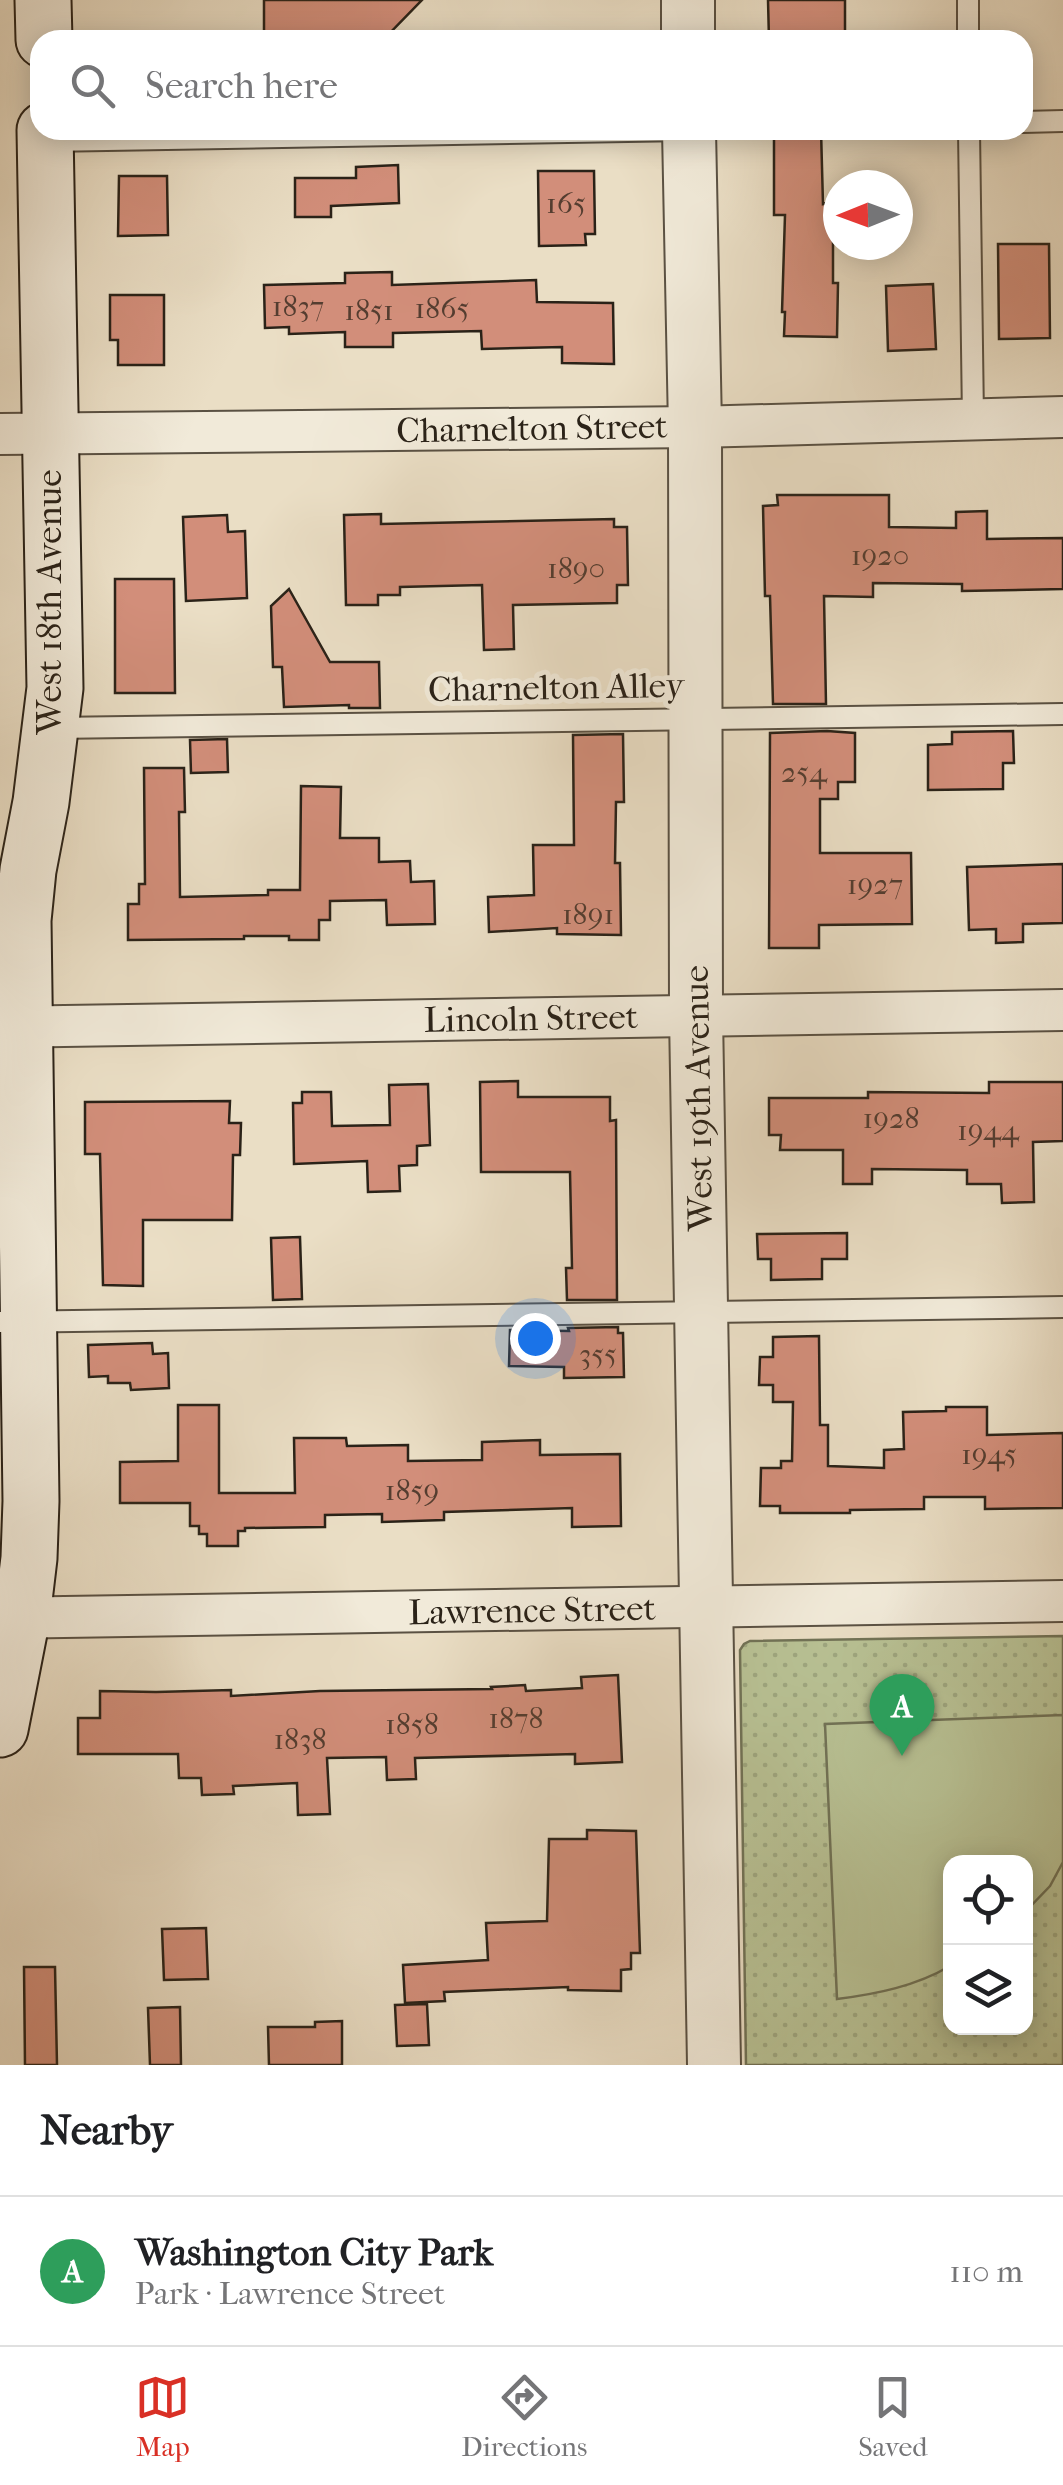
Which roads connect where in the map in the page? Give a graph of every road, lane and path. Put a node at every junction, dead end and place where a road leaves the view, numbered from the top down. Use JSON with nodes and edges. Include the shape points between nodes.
{"nodes":[{"id":1,"x":43,"y":0,"type":"edge"},
{"id":2,"x":688,"y":0,"type":"edge"},
{"id":3,"x":968,"y":0,"type":"edge"},
{"id":4,"x":44,"y":30,"type":"edge"},
{"id":5,"x":688,"y":30,"type":"edge"},
{"id":6,"x":968,"y":30,"type":"edge"},
{"id":7,"x":1063,"y":121,"type":"edge"},
{"id":8,"x":1033,"y":122,"type":"edge"},
{"id":9,"x":45,"y":140,"type":"edge"},
{"id":10,"x":689,"y":140,"type":"edge"},
{"id":11,"x":970,"y":140,"type":"edge"},
{"id":12,"x":1063,"y":417,"type":"edge"},
{"id":13,"x":973,"y":419,"type":"junction"},
{"id":14,"x":695,"y":427,"type":"junction"},
{"id":15,"x":24,"y":434,"type":"edge"},
{"id":16,"x":1063,"y":714,"type":"edge"},
{"id":17,"x":695,"y":718,"type":"junction"},
{"id":18,"x":51,"y":728,"type":"junction"},
{"id":19,"x":1063,"y":1010,"type":"edge"},
{"id":20,"x":696,"y":1014,"type":"junction"},
{"id":21,"x":12,"y":1027,"type":"edge"},
{"id":22,"x":1063,"y":1307,"type":"edge"},
{"id":23,"x":702,"y":1312,"type":"junction"},
{"id":24,"x":14,"y":1322,"type":"edge"},
{"id":25,"x":1063,"y":1602,"type":"edge"},
{"id":26,"x":705,"y":1608,"type":"junction"},
{"id":27,"x":11,"y":1618,"type":"edge"},
{"id":28,"x":0,"y":1729,"type":"edge"},
{"id":29,"x":714,"y":2065,"type":"edge"}],
"edges":[{"from":1,"to":4,"type":"main road"},
{"from":2,"to":5,"type":"street"},
{"from":3,"to":6,"type":"lane"},
{"from":7,"to":8,"type":"lane"},
{"from":9,"to":15,"type":"main road","name":"West 18th Avenue"},
{"from":10,"to":14,"type":"street","name":"West 19th Avenue"},
{"from":11,"to":13,"type":"lane"},
{"from":12,"to":13,"type":"street","name":"Charnelton Street"},
{"from":13,"to":14,"type":"street","name":"Charnelton Street"},
{"from":14,"to":15,"type":"street","name":"Charnelton Street"},
{"from":14,"to":17,"type":"street","name":"West 19th Avenue"},
{"from":15,"to":18,"type":"main road","name":"West 18th Avenue","via":[[55,688]]},
{"from":16,"to":17,"type":"lane","name":"Charnelton Alley"},
{"from":17,"to":18,"type":"lane","name":"Charnelton Alley"},
{"from":17,"to":20,"type":"street","name":"West 19th Avenue"},
{"from":18,"to":21,"type":"main road","name":"West 18th Avenue"},
{"from":19,"to":20,"type":"street","name":"Lincoln Street"},
{"from":20,"to":21,"type":"street","name":"Lincoln Street"},
{"from":20,"to":23,"type":"street","name":"West 19th Avenue"},
{"from":21,"to":24,"type":"main road","name":"West 18th Avenue"},
{"from":22,"to":23,"type":"lane"},
{"from":23,"to":24,"type":"lane"},
{"from":23,"to":26,"type":"street","name":"West 19th Avenue"},
{"from":24,"to":27,"type":"main road","name":"West 18th Avenue","via":[[31,1500],[29,1558]]},
{"from":25,"to":26,"type":"street","name":"Lawrence Street"},
{"from":26,"to":27,"type":"street","name":"Lawrence Street"},
{"from":26,"to":29,"type":"street","name":"West 19th Avenue"},
{"from":27,"to":28,"type":"main road","name":"West 18th Avenue"}]}
